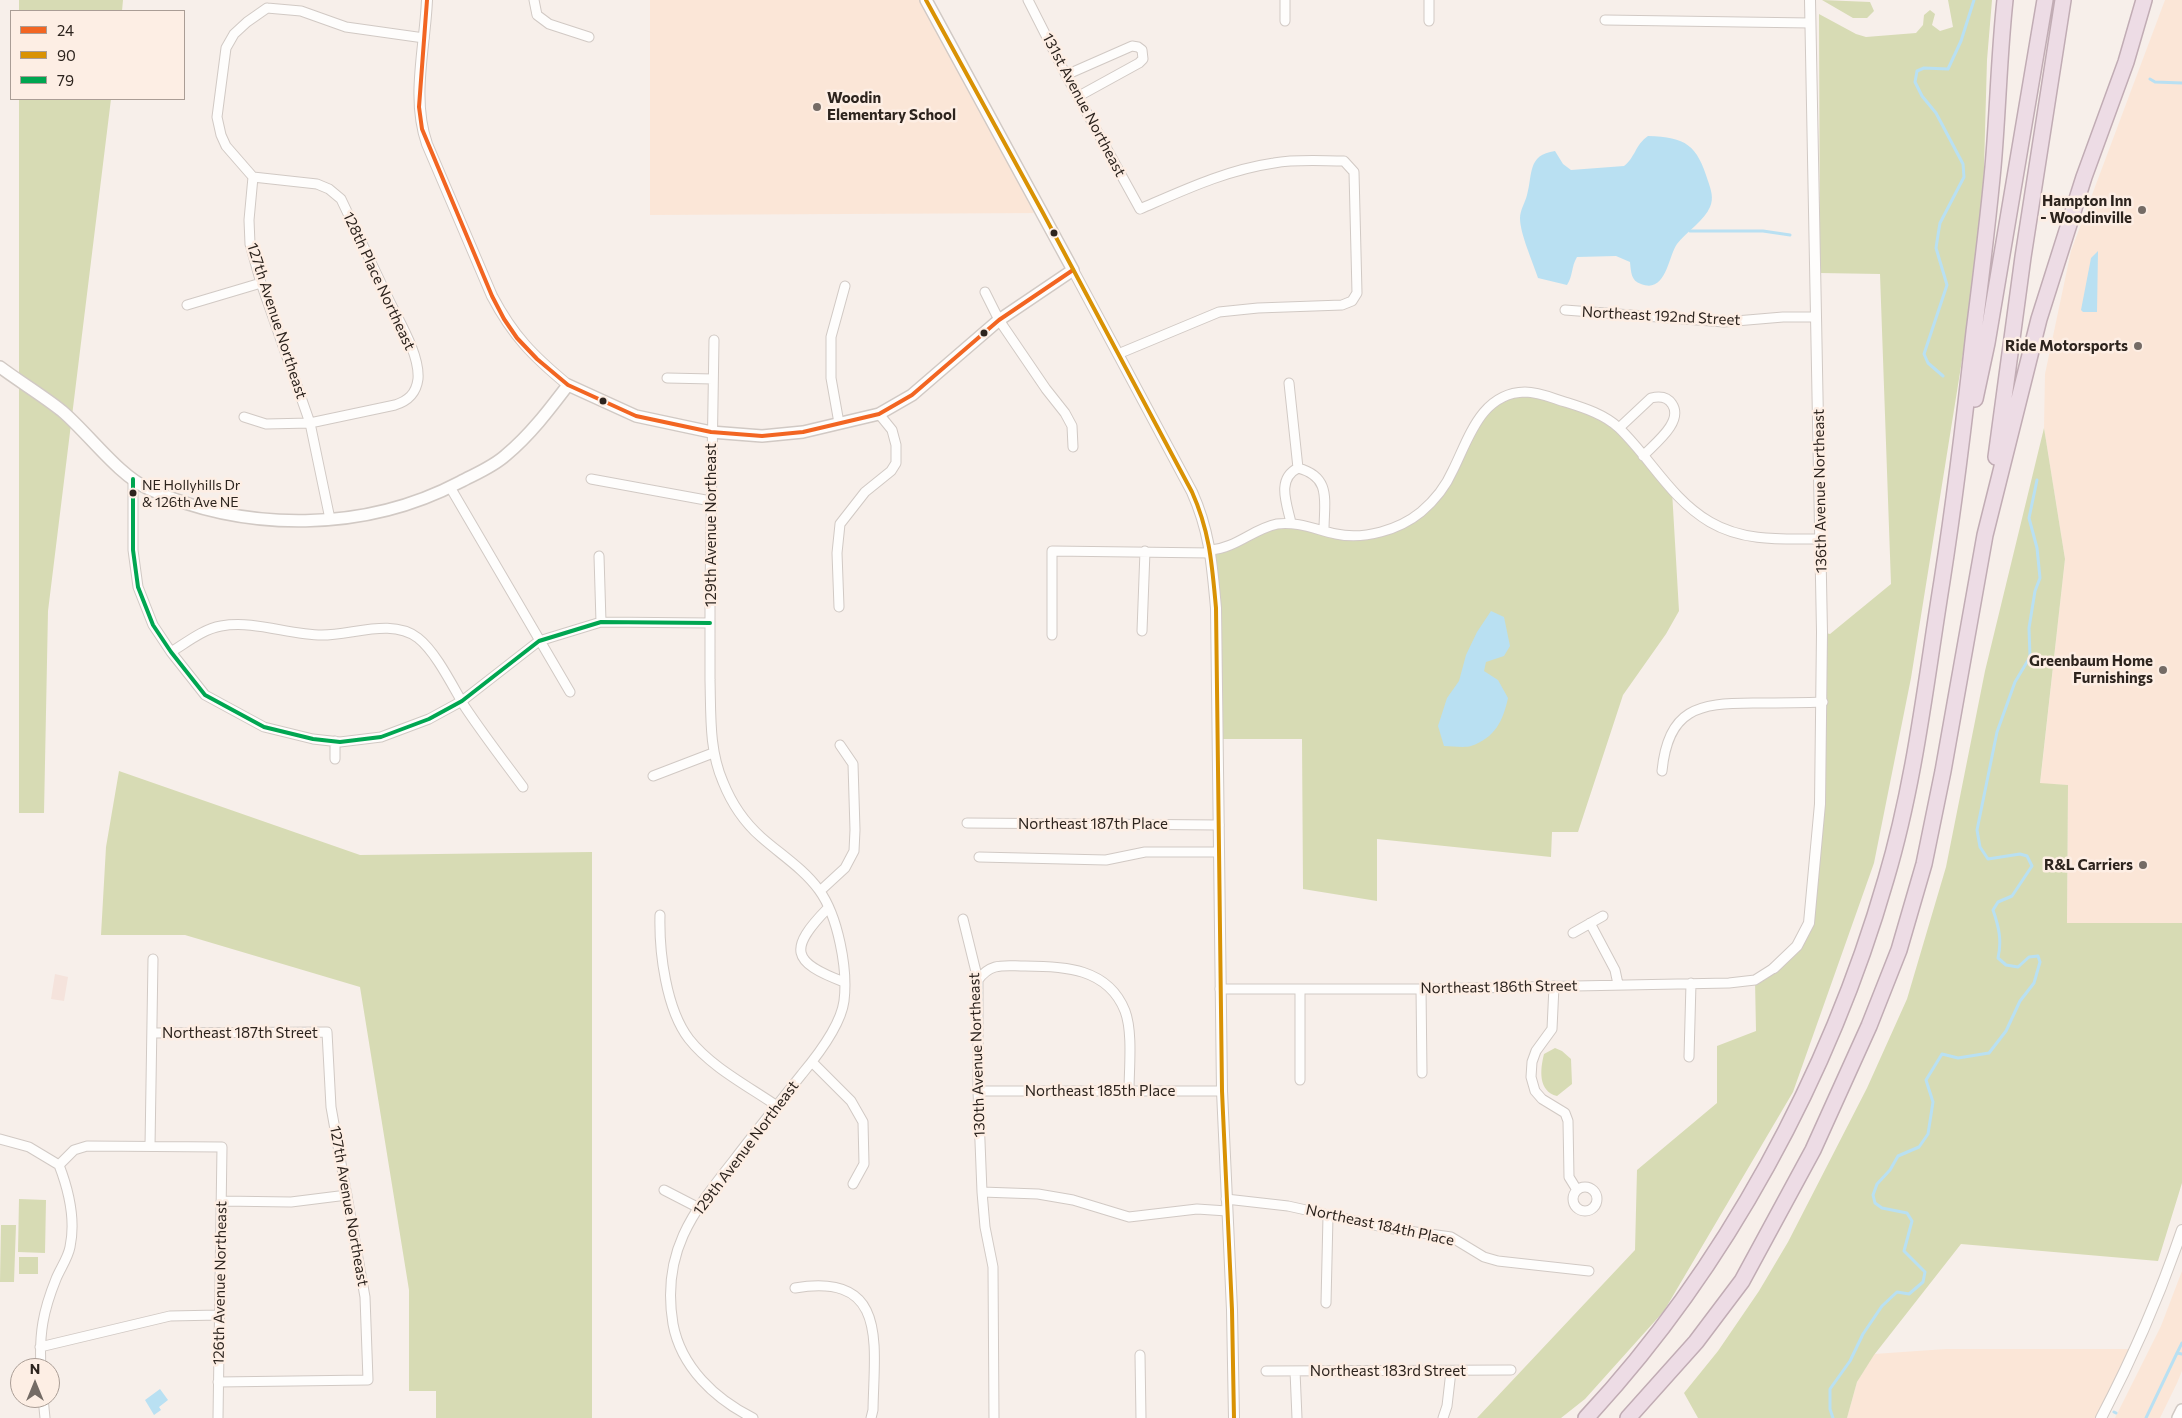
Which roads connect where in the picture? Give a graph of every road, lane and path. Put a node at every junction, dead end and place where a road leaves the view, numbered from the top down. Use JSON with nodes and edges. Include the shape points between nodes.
{"nodes":[{"id":1,"x":427,"y":0,"type":"edge"},
{"id":2,"x":534,"y":0,"type":"edge"},
{"id":3,"x":926,"y":0,"type":"edge"},
{"id":4,"x":1028,"y":0,"type":"edge"},
{"id":5,"x":1285,"y":0,"type":"edge"},
{"id":6,"x":1429,"y":0,"type":"edge"},
{"id":7,"x":1810,"y":0,"type":"edge"},
{"id":8,"x":2005,"y":0,"type":"edge"},
{"id":9,"x":2045,"y":0,"type":"edge"},
{"id":10,"x":2063,"y":0,"type":"edge"},
{"id":11,"x":2143,"y":0,"type":"edge"},
{"id":12,"x":266,"y":4,"type":"edge"},
{"id":13,"x":1605,"y":20,"type":"dead end"},
{"id":14,"x":1285,"y":21,"type":"dead end"},
{"id":15,"x":1429,"y":22,"type":"dead end"},
{"id":16,"x":1810,"y":23,"type":"junction"},
{"id":17,"x":589,"y":37,"type":"dead end"},
{"id":18,"x":424,"y":38,"type":"junction"},
{"id":19,"x":1066,"y":74,"type":"junction"},
{"id":20,"x":1079,"y":96,"type":"junction"},
{"id":21,"x":253,"y":177,"type":"junction"},
{"id":22,"x":1073,"y":270,"type":"junction"},
{"id":23,"x":261,"y":283,"type":"junction"},
{"id":24,"x":845,"y":286,"type":"dead end"},
{"id":25,"x":984,"y":292,"type":"dead end"},
{"id":26,"x":187,"y":304,"type":"dead end"},
{"id":27,"x":1566,"y":310,"type":"dead end"},
{"id":28,"x":1816,"y":318,"type":"junction"},
{"id":29,"x":999,"y":320,"type":"junction"},
{"id":30,"x":714,"y":340,"type":"dead end"},
{"id":31,"x":1118,"y":354,"type":"junction"},
{"id":32,"x":0,"y":367,"type":"edge"},
{"id":33,"x":667,"y":378,"type":"dead end"},
{"id":34,"x":713,"y":379,"type":"junction"},
{"id":35,"x":1289,"y":383,"type":"dead end"},
{"id":36,"x":568,"y":384,"type":"junction"},
{"id":37,"x":879,"y":414,"type":"junction"},
{"id":38,"x":244,"y":417,"type":"dead end"},
{"id":39,"x":310,"y":423,"type":"junction"},
{"id":40,"x":839,"y":424,"type":"junction"},
{"id":41,"x":1619,"y":428,"type":"junction"},
{"id":42,"x":711,"y":432,"type":"junction"},
{"id":43,"x":1073,"y":447,"type":"dead end"},
{"id":44,"x":1643,"y":456,"type":"junction"},
{"id":45,"x":1298,"y":468,"type":"junction"},
{"id":46,"x":132,"y":479,"type":"junction"},
{"id":47,"x":591,"y":479,"type":"dead end"},
{"id":48,"x":450,"y":487,"type":"junction"},
{"id":49,"x":1955,"y":496,"type":"junction"},
{"id":50,"x":711,"y":501,"type":"junction"},
{"id":51,"x":330,"y":520,"type":"junction"},
{"id":52,"x":1291,"y":523,"type":"junction"},
{"id":53,"x":1324,"y":531,"type":"junction"},
{"id":54,"x":1985,"y":535,"type":"junction"},
{"id":55,"x":1821,"y":539,"type":"junction"},
{"id":56,"x":1145,"y":551,"type":"junction"},
{"id":57,"x":1211,"y":551,"type":"junction"},
{"id":58,"x":599,"y":556,"type":"dead end"},
{"id":59,"x":839,"y":607,"type":"dead end"},
{"id":60,"x":601,"y":622,"type":"junction"},
{"id":61,"x":710,"y":623,"type":"junction"},
{"id":62,"x":1142,"y":630,"type":"dead end"},
{"id":63,"x":1052,"y":635,"type":"dead end"},
{"id":64,"x":540,"y":641,"type":"junction"},
{"id":65,"x":171,"y":652,"type":"junction"},
{"id":66,"x":570,"y":692,"type":"dead end"},
{"id":67,"x":462,"y":701,"type":"junction"},
{"id":68,"x":1822,"y":702,"type":"junction"},
{"id":69,"x":335,"y":741,"type":"junction"},
{"id":70,"x":840,"y":745,"type":"dead end"},
{"id":71,"x":713,"y":753,"type":"junction"},
{"id":72,"x":335,"y":759,"type":"dead end"},
{"id":73,"x":1662,"y":770,"type":"dead end"},
{"id":74,"x":653,"y":776,"type":"dead end"},
{"id":75,"x":523,"y":786,"type":"dead end"},
{"id":76,"x":967,"y":823,"type":"dead end"},
{"id":77,"x":1219,"y":825,"type":"junction"},
{"id":78,"x":1219,"y":852,"type":"junction"},
{"id":79,"x":979,"y":857,"type":"dead end"},
{"id":80,"x":820,"y":891,"type":"junction"},
{"id":81,"x":828,"y":908,"type":"junction"},
{"id":82,"x":660,"y":915,"type":"dead end"},
{"id":83,"x":1603,"y":916,"type":"dead end"},
{"id":84,"x":963,"y":919,"type":"dead end"},
{"id":85,"x":1590,"y":923,"type":"junction"},
{"id":86,"x":1573,"y":933,"type":"dead end"},
{"id":87,"x":153,"y":959,"type":"dead end"},
{"id":88,"x":1774,"y":968,"type":"joint"},
{"id":89,"x":978,"y":980,"type":"junction"},
{"id":90,"x":844,"y":982,"type":"junction"},
{"id":91,"x":1618,"y":984,"type":"junction"},
{"id":92,"x":1691,"y":984,"type":"junction"},
{"id":93,"x":1554,"y":986,"type":"junction"},
{"id":94,"x":1220,"y":988,"type":"junction"},
{"id":95,"x":1300,"y":988,"type":"junction"},
{"id":96,"x":1421,"y":988,"type":"junction"},
{"id":97,"x":327,"y":1032,"type":"joint"},
{"id":98,"x":153,"y":1033,"type":"junction"},
{"id":99,"x":1689,"y":1057,"type":"dead end"},
{"id":100,"x":812,"y":1062,"type":"junction"},
{"id":101,"x":1422,"y":1073,"type":"dead end"},
{"id":102,"x":1300,"y":1080,"type":"dead end"},
{"id":103,"x":978,"y":1091,"type":"junction"},
{"id":104,"x":1128,"y":1091,"type":"junction"},
{"id":105,"x":1222,"y":1091,"type":"junction"},
{"id":106,"x":776,"y":1106,"type":"junction"},
{"id":107,"x":0,"y":1140,"type":"edge"},
{"id":108,"x":150,"y":1146,"type":"junction"},
{"id":109,"x":59,"y":1165,"type":"junction"},
{"id":110,"x":852,"y":1184,"type":"dead end"},
{"id":111,"x":664,"y":1190,"type":"dead end"},
{"id":112,"x":1577,"y":1190,"type":"dead end"},
{"id":113,"x":982,"y":1192,"type":"junction"},
{"id":114,"x":347,"y":1195,"type":"junction"},
{"id":115,"x":1226,"y":1199,"type":"junction"},
{"id":116,"x":221,"y":1201,"type":"junction"},
{"id":117,"x":697,"y":1207,"type":"junction"},
{"id":118,"x":1227,"y":1211,"type":"junction"},
{"id":119,"x":1328,"y":1216,"type":"junction"},
{"id":120,"x":2182,"y":1230,"type":"edge"},
{"id":121,"x":1589,"y":1271,"type":"dead end"},
{"id":122,"x":795,"y":1288,"type":"dead end"},
{"id":123,"x":1326,"y":1303,"type":"dead end"},
{"id":124,"x":218,"y":1315,"type":"junction"},
{"id":125,"x":40,"y":1347,"type":"junction"},
{"id":126,"x":1140,"y":1355,"type":"dead end"},
{"id":127,"x":41,"y":1358,"type":"edge"},
{"id":128,"x":1451,"y":1370,"type":"junction"},
{"id":129,"x":1511,"y":1370,"type":"dead end"},
{"id":130,"x":1266,"y":1371,"type":"dead end"},
{"id":131,"x":1295,"y":1371,"type":"junction"},
{"id":132,"x":218,"y":1382,"type":"junction"},
{"id":133,"x":1610,"y":1392,"type":"junction"},
{"id":134,"x":2182,"y":1410,"type":"edge"},
{"id":135,"x":218,"y":1418,"type":"edge"},
{"id":136,"x":752,"y":1418,"type":"edge"},
{"id":137,"x":871,"y":1418,"type":"edge"},
{"id":138,"x":994,"y":1418,"type":"edge"},
{"id":139,"x":1141,"y":1418,"type":"edge"},
{"id":140,"x":1234,"y":1418,"type":"edge"},
{"id":141,"x":1297,"y":1418,"type":"edge"},
{"id":142,"x":1443,"y":1418,"type":"edge"},
{"id":143,"x":1577,"y":1418,"type":"edge"},
{"id":144,"x":1586,"y":1418,"type":"edge"},
{"id":145,"x":1628,"y":1418,"type":"edge"},
{"id":146,"x":2101,"y":1418,"type":"edge"},
{"id":147,"x":2178,"y":1418,"type":"edge"}],
"edges":[{"from":1,"to":18,"type":"street"},
{"from":2,"to":17,"type":"street","via":[[537,15],[550,24]]},
{"from":3,"to":22,"type":"main road"},
{"from":4,"to":19,"type":"street","name":"131st Avenue Northeast"},
{"from":5,"to":14,"type":"street"},
{"from":6,"to":15,"type":"street"},
{"from":7,"to":16,"type":"street","name":"136th Avenue Northeast"},
{"from":8,"to":49,"type":"highway","via":[[1993,166]]},
{"from":9,"to":49,"type":"highway","via":[[1987,343]]},
{"from":10,"to":54,"type":"highway","via":[[2023,257]]},
{"from":11,"to":54,"type":"highway","via":[[2126,62],[2084,177],[2039,319]]},
{"from":12,"to":18,"type":"street","via":[[301,11],[346,27]]},
{"from":12,"to":21,"type":"street","via":[[234,34],[226,48],[217,117],[226,146]]},
{"from":13,"to":16,"type":"street"},
{"from":16,"to":28,"type":"street","name":"136th Avenue Northeast"},
{"from":18,"to":36,"type":"street","via":[[419,107],[427,144],[504,319],[537,359]]},
{"from":19,"to":20,"type":"street","name":"131st Avenue Northeast"},
{"from":19,"to":20,"type":"street","via":[[1132,46],[1142,50],[1143,59],[1139,63]]},
{"from":20,"to":31,"type":"street","name":"131st Avenue Northeast","via":[[1140,209],[1240,169],[1276,162],[1344,161],[1354,172],[1357,293],[1352,301],[1219,312]]},
{"from":21,"to":23,"type":"street","name":"127th Avenue Northeast","via":[[250,244]]},
{"from":21,"to":39,"type":"street","name":"128th Place Northeast","via":[[318,184],[341,199],[412,353],[418,378],[414,393],[407,401]]},
{"from":22,"to":29,"type":"main road"},
{"from":22,"to":31,"type":"street"},
{"from":23,"to":26,"type":"street"},
{"from":23,"to":39,"type":"street","name":"127th Avenue Northeast"},
{"from":24,"to":40,"type":"street","via":[[831,337],[831,378]]},
{"from":25,"to":29,"type":"street"},
{"from":27,"to":28,"type":"street","name":"Northeast 192nd Street","via":[[1724,322]]},
{"from":28,"to":55,"type":"street","name":"136th Avenue Northeast"},
{"from":29,"to":37,"type":"main road","via":[[912,395]]},
{"from":29,"to":43,"type":"street","via":[[1065,412],[1072,426]]},
{"from":30,"to":34,"type":"street","name":"129th Avenue Northeast"},
{"from":31,"to":57,"type":"street","via":[[1192,492]]},
{"from":32,"to":46,"type":"main road","via":[[62,411]]},
{"from":33,"to":34,"type":"street"},
{"from":34,"to":42,"type":"street","name":"129th Avenue Northeast"},
{"from":35,"to":45,"type":"street"},
{"from":36,"to":42,"type":"main road","via":[[636,416]]},
{"from":36,"to":48,"type":"main road","via":[[546,413],[504,456]]},
{"from":37,"to":40,"type":"main road"},
{"from":37,"to":59,"type":"street","via":[[892,430],[896,463],[891,472],[865,492],[840,524],[837,553]]},
{"from":38,"to":39,"type":"street","via":[[266,424]]},
{"from":39,"to":51,"type":"street","name":"127th Avenue Northeast"},
{"from":40,"to":42,"type":"main road","via":[[762,436]]},
{"from":41,"to":44,"type":"street"},
{"from":41,"to":44,"type":"street","via":[[1650,398],[1657,396],[1669,400],[1675,411],[1674,420]]},
{"from":41,"to":53,"type":"street","via":[[1605,417],[1543,395],[1513,394],[1500,399],[1482,413],[1470,431],[1453,471],[1421,512],[1374,533],[1352,536]]},
{"from":42,"to":50,"type":"street","name":"129th Avenue Northeast"},
{"from":44,"to":55,"type":"street","via":[[1672,491],[1711,523],[1753,537]]},
{"from":45,"to":52,"type":"street","via":[[1291,471],[1284,485]]},
{"from":45,"to":53,"type":"street","via":[[1317,476],[1322,484]]},
{"from":46,"to":51,"type":"main road","via":[[148,489],[217,512],[283,521]]},
{"from":46,"to":65,"type":"street","via":[[133,550],[138,587],[152,625]]},
{"from":47,"to":50,"type":"street"},
{"from":48,"to":51,"type":"main road","via":[[377,513]]},
{"from":48,"to":64,"type":"street"},
{"from":49,"to":133,"type":"highway","via":[[1912,767],[1887,877],[1846,1000],[1759,1182],[1671,1316]]},
{"from":50,"to":61,"type":"street","name":"129th Avenue Northeast"},
{"from":52,"to":53,"type":"street"},
{"from":52,"to":57,"type":"street","via":[[1276,524],[1237,543]]},
{"from":54,"to":145,"type":"highway","via":[[1924,864],[1899,950],[1869,1026],[1813,1150],[1742,1280],[1696,1342]]},
{"from":55,"to":68,"type":"street","name":"136th Avenue Northeast"},
{"from":56,"to":57,"type":"street"},
{"from":56,"to":62,"type":"street"},
{"from":56,"to":63,"type":"street","via":[[1052,551]]},
{"from":57,"to":77,"type":"street","via":[[1216,608]]},
{"from":58,"to":60,"type":"street"},
{"from":60,"to":61,"type":"street"},
{"from":60,"to":64,"type":"street"},
{"from":61,"to":71,"type":"street","name":"129th Avenue Northeast"},
{"from":64,"to":66,"type":"street"},
{"from":64,"to":67,"type":"street"},
{"from":65,"to":67,"type":"street","via":[[219,626],[238,624],[322,635],[391,628],[405,630],[419,639],[445,672]]},
{"from":65,"to":69,"type":"street","via":[[205,695],[237,713],[264,726],[313,739]]},
{"from":67,"to":69,"type":"street","via":[[429,719],[380,737]]},
{"from":67,"to":75,"type":"street"},
{"from":68,"to":73,"type":"street","via":[[1722,703],[1695,710],[1683,718],[1670,734]]},
{"from":68,"to":88,"type":"street","name":"136th Avenue Northeast","via":[[1820,804],[1809,923],[1797,946]]},
{"from":69,"to":72,"type":"street"},
{"from":70,"to":80,"type":"street","via":[[852,764],[854,851],[845,868]]},
{"from":71,"to":74,"type":"street"},
{"from":71,"to":80,"type":"street","name":"129th Avenue Northeast","via":[[735,807],[758,834],[802,871]]},
{"from":76,"to":77,"type":"street","name":"Northeast 187th Place"},
{"from":77,"to":78,"type":"street"},
{"from":78,"to":79,"type":"street","via":[[1145,852],[1106,860]]},
{"from":78,"to":94,"type":"street"},
{"from":80,"to":81,"type":"street","name":"129th Avenue Northeast"},
{"from":81,"to":90,"type":"street","name":"129th Avenue Northeast","via":[[838,934]]},
{"from":81,"to":90,"type":"street","via":[[803,937],[801,950],[811,966]]},
{"from":82,"to":106,"type":"street","via":[[659,942],[676,1019],[711,1060]]},
{"from":83,"to":85,"type":"street"},
{"from":84,"to":89,"type":"street","name":"130th Avenue Northeast"},
{"from":85,"to":86,"type":"street"},
{"from":85,"to":91,"type":"street","via":[[1615,970]]},
{"from":87,"to":98,"type":"street"},
{"from":88,"to":92,"type":"street","name":"Northeast 186th Street","via":[[1755,980]]},
{"from":89,"to":103,"type":"street","name":"130th Avenue Northeast"},
{"from":89,"to":104,"type":"street","via":[[985,970],[996,966],[1056,966],[1085,972],[1101,982],[1115,994],[1126,1012]]},
{"from":90,"to":100,"type":"street","name":"129th Avenue Northeast","via":[[844,1004],[837,1022]]},
{"from":91,"to":92,"type":"street","name":"Northeast 186th Street"},
{"from":91,"to":93,"type":"street","name":"Northeast 186th Street"},
{"from":92,"to":99,"type":"street"},
{"from":93,"to":96,"type":"street","name":"Northeast 186th Street"},
{"from":93,"to":112,"type":"street","via":[[1552,1029],[1536,1051],[1531,1077],[1535,1091],[1542,1099],[1565,1113],[1569,1177]]},
{"from":94,"to":95,"type":"street","name":"Northeast 186th Street"},
{"from":94,"to":105,"type":"street"},
{"from":95,"to":96,"type":"street","name":"Northeast 186th Street"},
{"from":95,"to":102,"type":"street"},
{"from":96,"to":101,"type":"street"},
{"from":97,"to":98,"type":"street","name":"Northeast 187th Street"},
{"from":97,"to":114,"type":"street","name":"127th Avenue Northeast","via":[[331,1107]]},
{"from":98,"to":108,"type":"street"},
{"from":100,"to":106,"type":"street","name":"129th Avenue Northeast"},
{"from":100,"to":110,"type":"street","via":[[851,1101],[863,1122],[864,1164]]},
{"from":103,"to":104,"type":"street","name":"Northeast 185th Place"},
{"from":103,"to":113,"type":"street","name":"130th Avenue Northeast"},
{"from":104,"to":105,"type":"street","name":"Northeast 185th Place"},
{"from":105,"to":115,"type":"street"},
{"from":106,"to":117,"type":"street","name":"129th Avenue Northeast"},
{"from":107,"to":109,"type":"street","via":[[29,1147]]},
{"from":108,"to":109,"type":"street","via":[[86,1146],[74,1150]]},
{"from":108,"to":116,"type":"street","name":"126th Avenue Northeast","via":[[222,1147]]},
{"from":109,"to":125,"type":"street","via":[[69,1192],[72,1218],[70,1248],[45,1306]]},
{"from":111,"to":117,"type":"street"},
{"from":113,"to":118,"type":"street","via":[[1073,1200],[1130,1217],[1197,1209]]},
{"from":113,"to":138,"type":"street","name":"130th Avenue Northeast","via":[[984,1228],[993,1266]]},
{"from":114,"to":116,"type":"street","via":[[291,1202]]},
{"from":114,"to":132,"type":"street","name":"127th Avenue Northeast","via":[[365,1297],[368,1380]]},
{"from":115,"to":118,"type":"street"},
{"from":115,"to":119,"type":"street","name":"Northeast 184th Place","via":[[1288,1206]]},
{"from":116,"to":124,"type":"street","name":"126th Avenue Northeast"},
{"from":117,"to":136,"type":"street","name":"129th Avenue Northeast","via":[[679,1243],[671,1274],[670,1307],[675,1335],[684,1356],[708,1388]]},
{"from":118,"to":140,"type":"street"},
{"from":119,"to":121,"type":"street","name":"Northeast 184th Place","via":[[1451,1237],[1498,1262]]},
{"from":119,"to":123,"type":"street"},
{"from":120,"to":146,"type":"street","via":[[2151,1313]]},
{"from":122,"to":137,"type":"street","via":[[814,1285],[837,1287],[852,1293],[863,1306],[872,1322],[874,1335]]},
{"from":124,"to":125,"type":"street","via":[[170,1316]]},
{"from":124,"to":132,"type":"street","name":"126th Avenue Northeast"},
{"from":125,"to":127,"type":"street"},
{"from":126,"to":139,"type":"street"},
{"from":128,"to":129,"type":"street","name":"Northeast 183rd Street"},
{"from":128,"to":131,"type":"street","name":"Northeast 183rd Street"},
{"from":128,"to":142,"type":"street"},
{"from":130,"to":131,"type":"street","name":"Northeast 183rd Street"},
{"from":131,"to":141,"type":"street"},
{"from":132,"to":135,"type":"street","name":"126th Avenue Northeast"},
{"from":133,"to":143,"type":"highway"},
{"from":133,"to":144,"type":"highway"},
{"from":134,"to":147,"type":"main road"}]}
